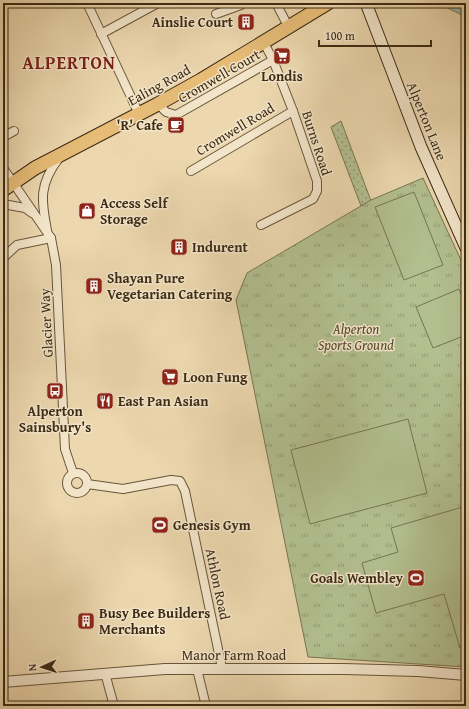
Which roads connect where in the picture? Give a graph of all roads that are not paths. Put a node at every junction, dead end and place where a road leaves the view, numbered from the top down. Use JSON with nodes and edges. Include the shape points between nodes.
{"nodes":[{"id":1,"x":7,"y":3,"type":"edge"},
{"id":2,"x":87,"y":3,"type":"edge"},
{"id":3,"x":158,"y":3,"type":"edge"},
{"id":4,"x":242,"y":3,"type":"edge"},
{"id":5,"x":276,"y":3,"type":"edge"},
{"id":6,"x":328,"y":3,"type":"edge"},
{"id":7,"x":366,"y":3,"type":"edge"},
{"id":8,"x":3,"y":5,"type":"edge"},
{"id":9,"x":216,"y":14,"type":"dead end"},
{"id":10,"x":289,"y":28,"type":"junction"},
{"id":11,"x":101,"y":34,"type":"junction"},
{"id":12,"x":264,"y":43,"type":"junction"},
{"id":13,"x":273,"y":60,"type":"junction"},
{"id":14,"x":158,"y":104,"type":"junction"},
{"id":15,"x":293,"y":111,"type":"junction"},
{"id":16,"x":139,"y":114,"type":"junction"},
{"id":17,"x":14,"y":130,"type":"dead end"},
{"id":18,"x":3,"y":137,"type":"edge"},
{"id":19,"x":64,"y":152,"type":"junction"},
{"id":20,"x":3,"y":168,"type":"edge"},
{"id":21,"x":191,"y":171,"type":"dead end"},
{"id":22,"x":8,"y":186,"type":"edge"},
{"id":23,"x":3,"y":204,"type":"edge"},
{"id":24,"x":36,"y":216,"type":"junction"},
{"id":25,"x":261,"y":225,"type":"dead end"},
{"id":26,"x":49,"y":236,"type":"junction"},
{"id":27,"x":466,"y":248,"type":"edge"},
{"id":28,"x":3,"y":258,"type":"edge"},
{"id":29,"x":73,"y":473,"type":"junction"},
{"id":30,"x":87,"y":484,"type":"junction"},
{"id":31,"x":222,"y":668,"type":"junction"},
{"id":32,"x":197,"y":669,"type":"junction"},
{"id":33,"x":105,"y":673,"type":"junction"},
{"id":34,"x":466,"y":675,"type":"edge"},
{"id":35,"x":3,"y":682,"type":"edge"},
{"id":36,"x":114,"y":706,"type":"edge"},
{"id":37,"x":206,"y":706,"type":"edge"}],
"edges":[{"from":1,"to":8,"type":"street"},
{"from":2,"to":11,"type":"street"},
{"from":3,"to":11,"type":"street"},
{"from":4,"to":9,"type":"street"},
{"from":5,"to":10,"type":"street"},
{"from":6,"to":10,"type":"main road","name":"Ealing Road"},
{"from":7,"to":27,"type":"main road","name":"Alperton Lane","via":[[421,147]]},
{"from":10,"to":12,"type":"main road","name":"Ealing Road"},
{"from":11,"to":16,"type":"street"},
{"from":12,"to":13,"type":"street","name":"Burns Road"},
{"from":12,"to":14,"type":"main road","name":"Ealing Road"},
{"from":13,"to":14,"type":"street","name":"Cromwell Court","via":[[176,116],[166,112]]},
{"from":13,"to":15,"type":"street","name":"Burns Road"},
{"from":14,"to":16,"type":"main road","name":"Ealing Road"},
{"from":15,"to":21,"type":"street","name":"Cromwell Road"},
{"from":15,"to":25,"type":"street","name":"Burns Road","via":[[317,181],[317,191],[313,199]]},
{"from":16,"to":19,"type":"main road","name":"Ealing Road"},
{"from":17,"to":18,"type":"street"},
{"from":19,"to":22,"type":"main road","name":"Ealing Road"},
{"from":19,"to":26,"type":"street","via":[[48,174],[43,188],[43,205]]},
{"from":20,"to":22,"type":"street","name":"Glacier Way"},
{"from":22,"to":24,"type":"street","name":"Glacier Way"},
{"from":23,"to":24,"type":"street","via":[[25,208]]},
{"from":24,"to":26,"type":"street","name":"Glacier Way"},
{"from":26,"to":28,"type":"street","via":[[17,245]]},
{"from":26,"to":29,"type":"street","name":"Glacier Way","via":[[56,265],[64,449]]},
{"from":29,"to":30,"type":"street","via":[[84,475]]},
{"from":29,"to":30,"type":"street","via":[[68,477],[67,484],[71,491],[82,492]]},
{"from":30,"to":31,"type":"street","name":"Athlon Road","via":[[123,489],[171,480],[180,481],[185,491]]},
{"from":31,"to":32,"type":"street","name":"Manor Farm Road"},
{"from":31,"to":34,"type":"street","name":"Manor Farm Road","via":[[404,670]]},
{"from":32,"to":33,"type":"street","name":"Manor Farm Road"},
{"from":32,"to":37,"type":"street"},
{"from":33,"to":35,"type":"street","name":"Manor Farm Road"},
{"from":33,"to":36,"type":"street"}]}
